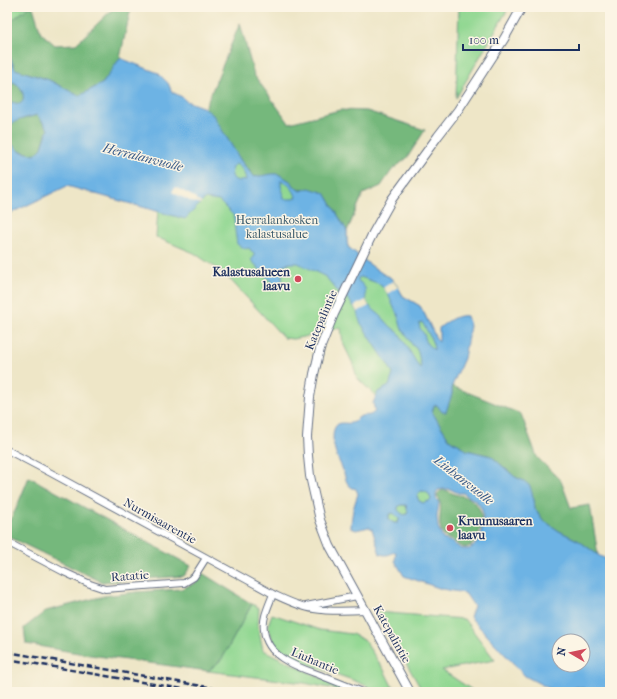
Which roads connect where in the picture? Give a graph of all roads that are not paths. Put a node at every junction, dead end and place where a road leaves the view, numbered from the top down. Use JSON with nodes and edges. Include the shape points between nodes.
{"nodes":[{"id":1,"x":522,"y":7,"type":"edge"},
{"id":2,"x":7,"y":450,"type":"edge"},
{"id":3,"x":7,"y":542,"type":"edge"},
{"id":4,"x":206,"y":558,"type":"junction"},
{"id":5,"x":272,"y":594,"type":"junction"},
{"id":6,"x":357,"y":596,"type":"junction"},
{"id":7,"x":304,"y":607,"type":"junction"},
{"id":8,"x":365,"y":610,"type":"junction"},
{"id":9,"x":408,"y":688,"type":"edge"},
{"id":10,"x":363,"y":692,"type":"edge"}],
"edges":[{"from":1,"to":6,"type":"street","name":"Katepalintie","via":[[458,110],[392,198],[334,314],[320,349],[308,416],[310,476],[320,520],[330,546]]},
{"from":2,"to":4,"type":"street","name":"Nurmisaarentie"},
{"from":3,"to":4,"type":"street","name":"Ratatie","via":[[64,572],[105,589],[184,583],[194,577]]},
{"from":4,"to":5,"type":"street","name":"Nurmisaarentie"},
{"from":5,"to":7,"type":"street","name":"Nurmisaarentie"},
{"from":5,"to":10,"type":"street","name":"Liuhantie","via":[[263,629],[270,647],[277,655],[290,664]]},
{"from":6,"to":7,"type":"street"},
{"from":6,"to":8,"type":"street","name":"Katepalintie"},
{"from":7,"to":8,"type":"street","name":"Nurmisaarentie","via":[[315,610]]},
{"from":8,"to":9,"type":"street","name":"Katepalintie"}]}
